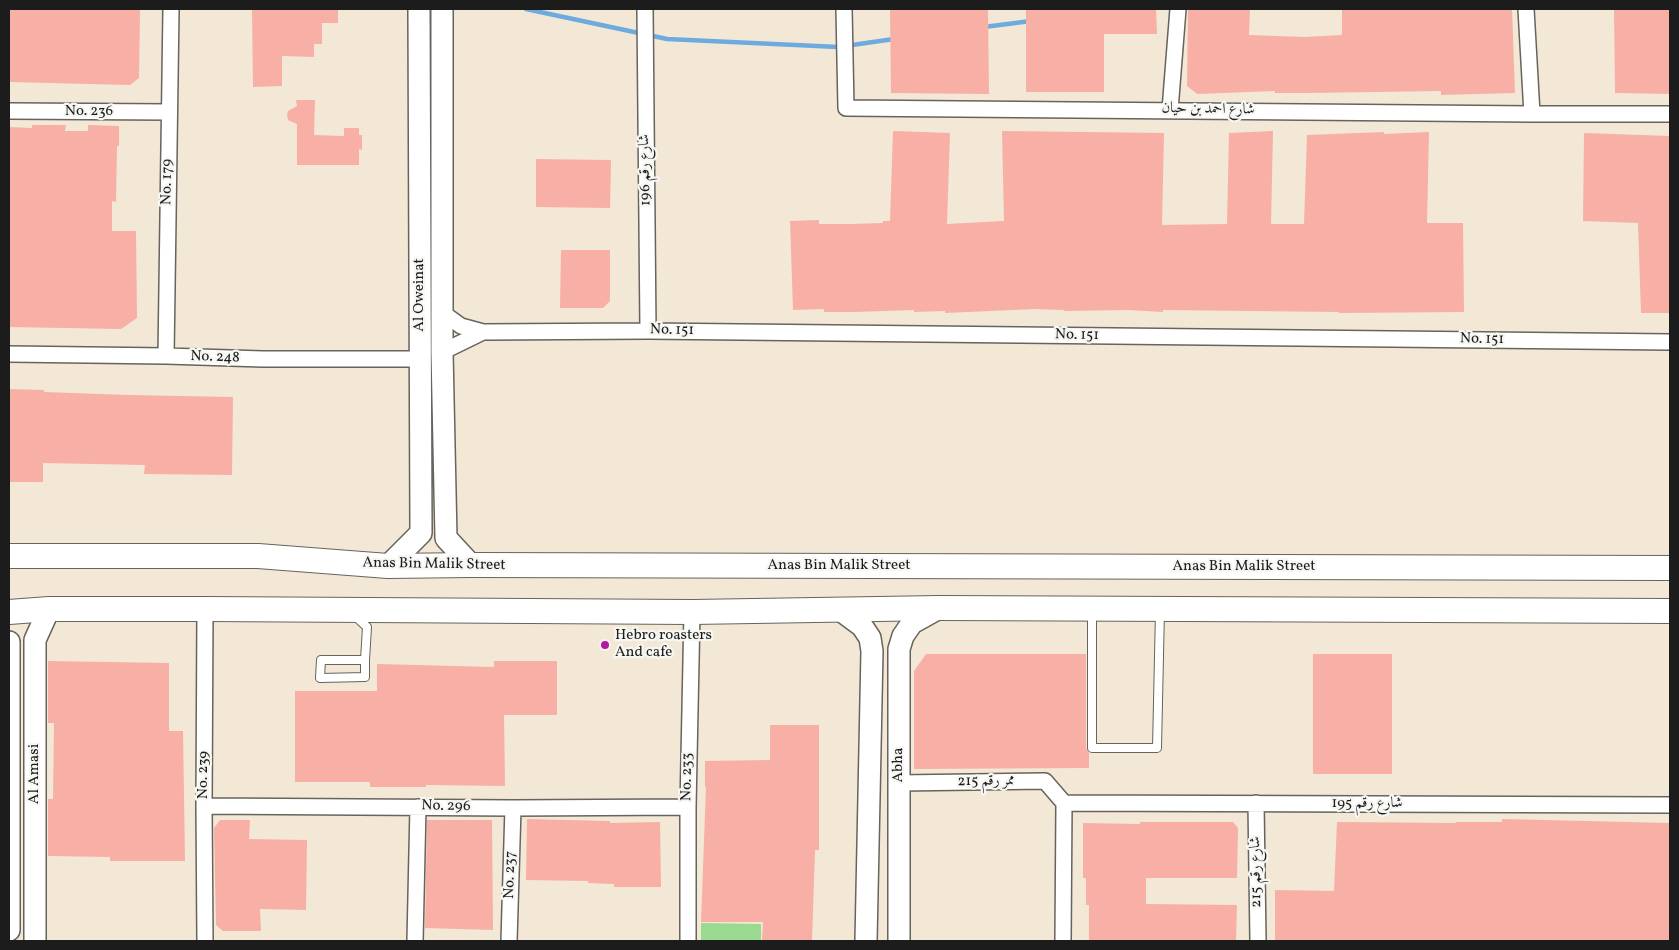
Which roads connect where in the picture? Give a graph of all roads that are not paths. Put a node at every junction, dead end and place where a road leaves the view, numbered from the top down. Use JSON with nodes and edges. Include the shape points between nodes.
{"nodes":[{"id":1,"x":171,"y":9,"type":"edge"},
{"id":2,"x":419,"y":9,"type":"edge"},
{"id":3,"x":442,"y":9,"type":"edge"},
{"id":4,"x":645,"y":9,"type":"edge"},
{"id":5,"x":844,"y":9,"type":"edge"},
{"id":6,"x":1178,"y":9,"type":"edge"},
{"id":7,"x":1526,"y":9,"type":"edge"},
{"id":8,"x":1170,"y":110,"type":"junction"},
{"id":9,"x":9,"y":111,"type":"edge"},
{"id":10,"x":169,"y":112,"type":"junction"},
{"id":11,"x":1532,"y":114,"type":"junction"},
{"id":12,"x":1670,"y":114,"type":"edge"},
{"id":13,"x":442,"y":313,"type":"junction"},
{"id":14,"x":648,"y":331,"type":"junction"},
{"id":15,"x":483,"y":332,"type":"junction"},
{"id":16,"x":1670,"y":342,"type":"edge"},
{"id":17,"x":442,"y":352,"type":"junction"},
{"id":18,"x":9,"y":354,"type":"edge"},
{"id":19,"x":166,"y":356,"type":"junction"},
{"id":20,"x":420,"y":360,"type":"junction"},
{"id":21,"x":444,"y":477,"type":"junction"},
{"id":22,"x":420,"y":481,"type":"junction"},
{"id":23,"x":9,"y":556,"type":"edge"},
{"id":24,"x":471,"y":565,"type":"junction"},
{"id":25,"x":388,"y":566,"type":"junction"},
{"id":26,"x":1670,"y":568,"type":"edge"},
{"id":27,"x":939,"y":608,"type":"junction"},
{"id":28,"x":48,"y":609,"type":"junction"},
{"id":29,"x":205,"y":609,"type":"junction"},
{"id":30,"x":839,"y":609,"type":"junction"},
{"id":31,"x":1092,"y":609,"type":"junction"},
{"id":32,"x":1160,"y":609,"type":"junction"},
{"id":33,"x":349,"y":610,"type":"junction"},
{"id":34,"x":9,"y":612,"type":"edge"},
{"id":35,"x":692,"y":612,"type":"junction"},
{"id":36,"x":1670,"y":612,"type":"edge"},
{"id":37,"x":9,"y":642,"type":"edge"},
{"id":38,"x":365,"y":660,"type":"junction"},
{"id":39,"x":35,"y":667,"type":"junction"},
{"id":40,"x":10,"y":668,"type":"edge"},
{"id":41,"x":871,"y":673,"type":"junction"},
{"id":42,"x":898,"y":674,"type":"junction"},
{"id":43,"x":899,"y":783,"type":"junction"},
{"id":44,"x":1064,"y":803,"type":"junction"},
{"id":45,"x":1256,"y":803,"type":"junction"},
{"id":46,"x":1670,"y":805,"type":"edge"},
{"id":47,"x":204,"y":806,"type":"junction"},
{"id":48,"x":418,"y":807,"type":"junction"},
{"id":49,"x":688,"y":807,"type":"junction"},
{"id":50,"x":513,"y":808,"type":"junction"},
{"id":51,"x":9,"y":930,"type":"edge"},
{"id":52,"x":866,"y":934,"type":"edge"},
{"id":53,"x":899,"y":934,"type":"edge"},
{"id":54,"x":35,"y":941,"type":"edge"},
{"id":55,"x":205,"y":941,"type":"edge"},
{"id":56,"x":414,"y":941,"type":"edge"},
{"id":57,"x":509,"y":941,"type":"edge"},
{"id":58,"x":688,"y":941,"type":"edge"},
{"id":59,"x":1063,"y":941,"type":"edge"},
{"id":60,"x":1258,"y":941,"type":"edge"}],
"edges":[{"from":1,"to":10,"type":"street","name":"No. 179"},
{"from":2,"to":20,"type":"street","name":"Al Oweinat"},
{"from":3,"to":13,"type":"street","name":"Al Oweinat"},
{"from":4,"to":14,"type":"street","name":"شارع رقم 196"},
{"from":5,"to":8,"type":"street","name":"شارع احمد بن حيان","via":[[846,108]]},
{"from":6,"to":8,"type":"street"},
{"from":7,"to":11,"type":"street"},
{"from":8,"to":11,"type":"street","name":"شارع احمد بن حيان"},
{"from":9,"to":10,"type":"street","name":"No. 236"},
{"from":10,"to":19,"type":"street","name":"No. 179"},
{"from":11,"to":12,"type":"street","name":"شارع احمد بن حيان"},
{"from":13,"to":15,"type":"street","name":"No. 151","via":[[461,326]]},
{"from":13,"to":17,"type":"street","name":"Al Oweinat"},
{"from":14,"to":15,"type":"street","name":"No. 151"},
{"from":14,"to":16,"type":"street","name":"No. 151"},
{"from":15,"to":17,"type":"street","name":"No. 151"},
{"from":17,"to":21,"type":"street","name":"Al Oweinat"},
{"from":18,"to":19,"type":"street","name":"No. 248"},
{"from":19,"to":20,"type":"street","name":"No. 248"},
{"from":20,"to":22,"type":"street","name":"Al Oweinat"},
{"from":21,"to":22,"type":"street","via":[[440,494],[434,502],[426,499]]},
{"from":21,"to":24,"type":"street","name":"Al Oweinat","via":[[446,538]]},
{"from":22,"to":25,"type":"street","name":"Al Oweinat","via":[[421,533]]},
{"from":23,"to":25,"type":"main road","name":"Anas Bin Malik Street","via":[[258,556]]},
{"from":24,"to":25,"type":"main road","name":"Anas Bin Malik Street"},
{"from":24,"to":26,"type":"main road","name":"Anas Bin Malik Street"},
{"from":27,"to":30,"type":"main road"},
{"from":27,"to":31,"type":"main road"},
{"from":27,"to":42,"type":"street","name":"Abha","via":[[912,623],[903,636]]},
{"from":28,"to":29,"type":"main road"},
{"from":28,"to":34,"type":"main road"},
{"from":28,"to":39,"type":"street","name":"Al Amasi","via":[[35,640]]},
{"from":29,"to":33,"type":"main road"},
{"from":29,"to":47,"type":"street","name":"No. 239"},
{"from":30,"to":35,"type":"main road"},
{"from":30,"to":41,"type":"street","name":"Abha","via":[[862,626],[870,638]]},
{"from":31,"to":32,"type":"main road"},
{"from":31,"to":32,"type":"lane","via":[[1092,748],[1157,748]]},
{"from":32,"to":36,"type":"main road"},
{"from":33,"to":35,"type":"main road"},
{"from":33,"to":38,"type":"lane","via":[[367,627]]},
{"from":35,"to":49,"type":"street","name":"No. 233"},
{"from":37,"to":40,"type":"street","name":"Al Amasi"},
{"from":38,"to":38,"type":"lane","via":[[321,660],[320,678],[365,677]]},
{"from":39,"to":40,"type":"street"},
{"from":39,"to":54,"type":"street","name":"Al Amasi"},
{"from":40,"to":51,"type":"street","name":"Al Amasi"},
{"from":41,"to":42,"type":"street"},
{"from":41,"to":52,"type":"street","name":"Abha"},
{"from":42,"to":43,"type":"street","name":"Abha"},
{"from":43,"to":44,"type":"street","name":"ممر رقم 215","via":[[1045,781]]},
{"from":43,"to":53,"type":"street","name":"Abha"},
{"from":44,"to":45,"type":"street","name":"شارع رقم 195"},
{"from":44,"to":59,"type":"street"},
{"from":45,"to":46,"type":"street","name":"شارع رقم 195"},
{"from":45,"to":60,"type":"street","name":"شارع رقم 215"},
{"from":47,"to":48,"type":"street","name":"No. 296"},
{"from":47,"to":55,"type":"street","name":"No. 239"},
{"from":48,"to":50,"type":"street","name":"No. 296"},
{"from":48,"to":56,"type":"street"},
{"from":49,"to":50,"type":"street","name":"No. 296"},
{"from":49,"to":58,"type":"street","name":"No. 233"},
{"from":50,"to":57,"type":"street","name":"No. 237"},
{"from":52,"to":53,"type":"street"}]}
